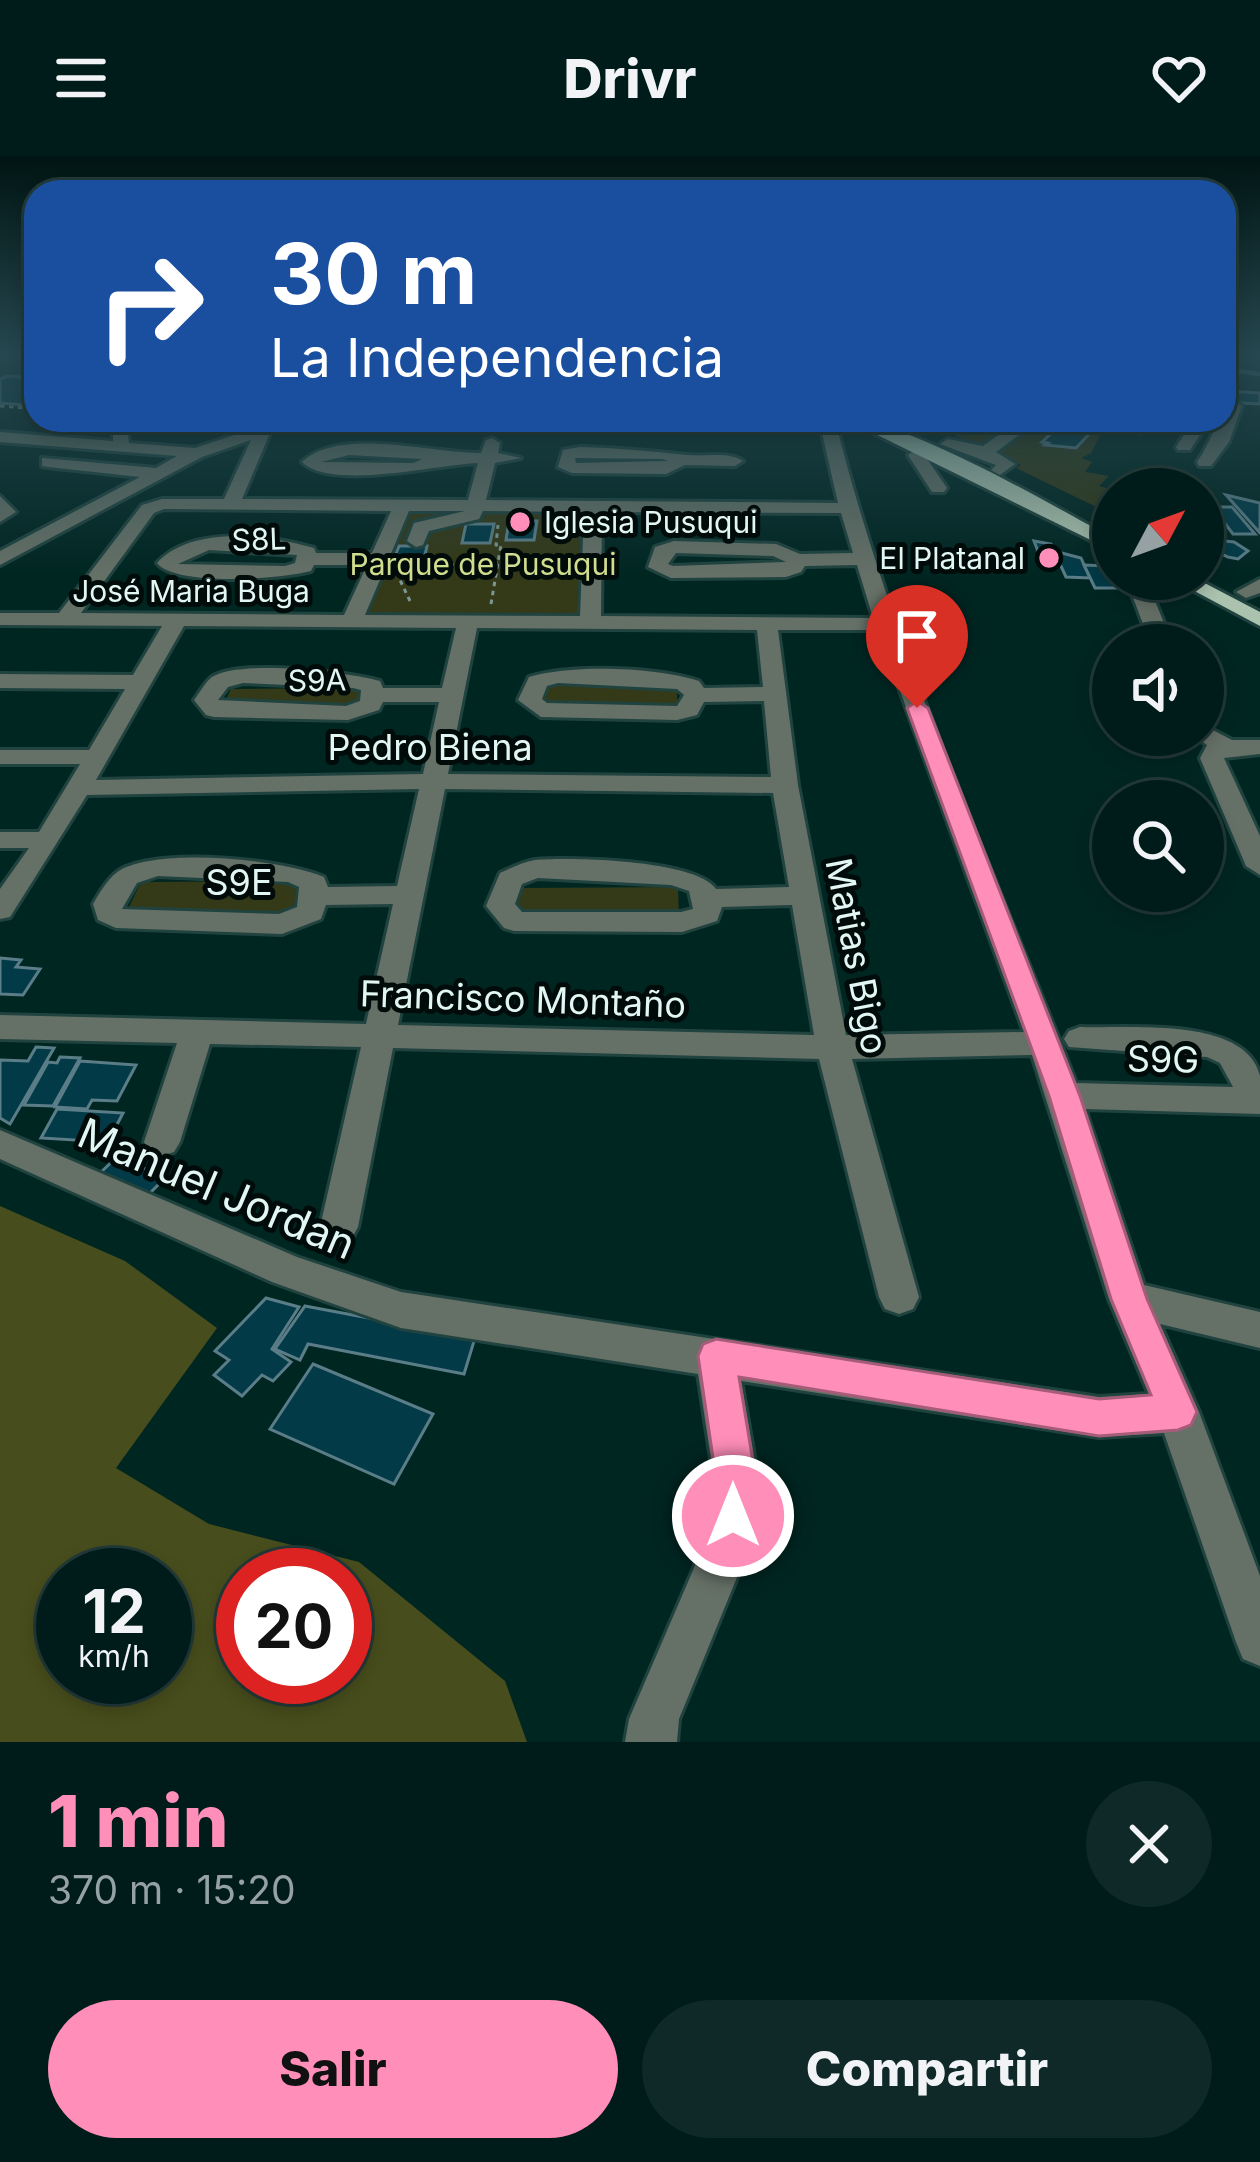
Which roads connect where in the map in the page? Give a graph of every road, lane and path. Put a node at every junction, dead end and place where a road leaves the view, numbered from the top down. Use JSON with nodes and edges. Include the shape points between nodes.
{"nodes":[{"id":1,"x":122,"y":432,"type":"edge"},
{"id":2,"x":260,"y":432,"type":"edge"},
{"id":3,"x":263,"y":432,"type":"edge"},
{"id":4,"x":501,"y":432,"type":"edge"},
{"id":5,"x":506,"y":432,"type":"edge"},
{"id":6,"x":727,"y":432,"type":"edge"},
{"id":7,"x":830,"y":432,"type":"edge"},
{"id":8,"x":884,"y":432,"type":"edge"},
{"id":9,"x":918,"y":432,"type":"edge"},
{"id":10,"x":1013,"y":432,"type":"edge"},
{"id":11,"x":1194,"y":432,"type":"edge"},
{"id":12,"x":1225,"y":432,"type":"edge"},
{"id":13,"x":0,"y":436,"type":"edge"},
{"id":14,"x":948,"y":444,"type":"junction"},
{"id":15,"x":1184,"y":447,"type":"dead end"},
{"id":16,"x":121,"y":448,"type":"junction"},
{"id":17,"x":926,"y":449,"type":"junction"},
{"id":18,"x":324,"y":450,"type":"dead end"},
{"id":19,"x":985,"y":452,"type":"junction"},
{"id":20,"x":196,"y":453,"type":"junction"},
{"id":21,"x":574,"y":453,"type":"dead end"},
{"id":22,"x":23,"y":459,"type":"dead end"},
{"id":23,"x":489,"y":459,"type":"junction"},
{"id":24,"x":735,"y":460,"type":"junction"},
{"id":25,"x":1204,"y":462,"type":"dead end"},
{"id":26,"x":1000,"y":470,"type":"junction"},
{"id":27,"x":156,"y":472,"type":"junction"},
{"id":28,"x":507,"y":482,"type":"junction"},
{"id":29,"x":938,"y":488,"type":"dead end"},
{"id":30,"x":0,"y":501,"type":"edge"},
{"id":31,"x":232,"y":502,"type":"junction"},
{"id":32,"x":403,"y":505,"type":"junction"},
{"id":33,"x":474,"y":506,"type":"junction"},
{"id":34,"x":593,"y":507,"type":"junction"},
{"id":35,"x":739,"y":507,"type":"junction"},
{"id":36,"x":848,"y":508,"type":"junction"},
{"id":37,"x":1092,"y":516,"type":"edge"},
{"id":38,"x":0,"y":517,"type":"edge"},
{"id":39,"x":1092,"y":534,"type":"edge"},
{"id":40,"x":416,"y":542,"type":"dead end"},
{"id":41,"x":185,"y":548,"type":"dead end"},
{"id":42,"x":667,"y":549,"type":"dead end"},
{"id":43,"x":0,"y":559,"type":"edge"},
{"id":44,"x":377,"y":559,"type":"junction"},
{"id":45,"x":865,"y":559,"type":"junction"},
{"id":46,"x":498,"y":563,"type":"junction"},
{"id":47,"x":1224,"y":579,"type":"edge"},
{"id":48,"x":1255,"y":592,"type":"edge"},
{"id":49,"x":1222,"y":600,"type":"edge"},
{"id":50,"x":0,"y":619,"type":"edge"},
{"id":51,"x":65,"y":620,"type":"junction"},
{"id":52,"x":1260,"y":620,"type":"edge"},
{"id":53,"x":352,"y":621,"type":"junction"},
{"id":54,"x":392,"y":621,"type":"junction"},
{"id":55,"x":478,"y":621,"type":"junction"},
{"id":56,"x":590,"y":622,"type":"junction"},
{"id":57,"x":175,"y":623,"type":"junction"},
{"id":58,"x":886,"y":624,"type":"junction"},
{"id":59,"x":767,"y":625,"type":"junction"},
{"id":60,"x":543,"y":679,"type":"dead end"},
{"id":61,"x":0,"y":681,"type":"edge"},
{"id":62,"x":139,"y":682,"type":"junction"},
{"id":63,"x":778,"y":694,"type":"junction"},
{"id":64,"x":372,"y":695,"type":"junction"},
{"id":65,"x":455,"y":695,"type":"junction"},
{"id":66,"x":1224,"y":745,"type":"edge"},
{"id":67,"x":1227,"y":747,"type":"junction"},
{"id":68,"x":1260,"y":747,"type":"edge"},
{"id":69,"x":0,"y":757,"type":"edge"},
{"id":70,"x":93,"y":757,"type":"junction"},
{"id":71,"x":433,"y":781,"type":"junction"},
{"id":72,"x":784,"y":785,"type":"junction"},
{"id":73,"x":75,"y":788,"type":"junction"},
{"id":74,"x":0,"y":840,"type":"edge"},
{"id":75,"x":48,"y":840,"type":"junction"},
{"id":76,"x":1260,"y":866,"type":"edge"},
{"id":77,"x":411,"y":895,"type":"junction"},
{"id":78,"x":313,"y":896,"type":"junction"},
{"id":79,"x":806,"y":896,"type":"junction"},
{"id":80,"x":709,"y":898,"type":"junction"},
{"id":81,"x":0,"y":910,"type":"edge"},
{"id":82,"x":0,"y":1027,"type":"edge"},
{"id":83,"x":197,"y":1033,"type":"junction"},
{"id":84,"x":382,"y":1033,"type":"junction"},
{"id":85,"x":1080,"y":1039,"type":"dead end"},
{"id":86,"x":1044,"y":1043,"type":"junction"},
{"id":87,"x":832,"y":1047,"type":"junction"},
{"id":88,"x":1064,"y":1096,"type":"junction"},
{"id":89,"x":1259,"y":1101,"type":"edge"},
{"id":90,"x":162,"y":1142,"type":"dead end"},
{"id":91,"x":0,"y":1144,"type":"edge"},
{"id":92,"x":339,"y":1227,"type":"dead end"},
{"id":93,"x":899,"y":1298,"type":"dead end"},
{"id":94,"x":1129,"y":1299,"type":"junction"},
{"id":95,"x":1260,"y":1330,"type":"edge"},
{"id":96,"x":716,"y":1356,"type":"junction"},
{"id":97,"x":1178,"y":1412,"type":"junction"},
{"id":98,"x":1251,"y":1594,"type":"edge"},
{"id":99,"x":1260,"y":1642,"type":"edge"},
{"id":100,"x":651,"y":1742,"type":"edge"}],
"edges":[{"from":1,"to":16,"type":"street"},
{"from":2,"to":20,"type":"street"},
{"from":3,"to":31,"type":"street"},
{"from":4,"to":23,"type":"street"},
{"from":5,"to":28,"type":"street"},
{"from":6,"to":24,"type":"street"},
{"from":7,"to":36,"type":"street"},
{"from":8,"to":17,"type":"main road"},
{"from":9,"to":14,"type":"main road"},
{"from":10,"to":19,"type":"street"},
{"from":11,"to":15,"type":"street"},
{"from":12,"to":25,"type":"street"},
{"from":13,"to":16,"type":"street"},
{"from":14,"to":19,"type":"street"},
{"from":14,"to":26,"type":"main road"},
{"from":16,"to":20,"type":"street"},
{"from":17,"to":29,"type":"street","via":[[916,455]]},
{"from":17,"to":39,"type":"main road"},
{"from":18,"to":23,"type":"street","via":[[312,465],[413,468],[430,459]]},
{"from":19,"to":26,"type":"street","via":[[1006,462]]},
{"from":20,"to":27,"type":"street"},
{"from":21,"to":24,"type":"street","via":[[564,463],[572,468]]},
{"from":22,"to":27,"type":"street"},
{"from":23,"to":28,"type":"street"},
{"from":23,"to":33,"type":"street"},
{"from":24,"to":35,"type":"street"},
{"from":26,"to":37,"type":"main road"},
{"from":27,"to":43,"type":"street"},
{"from":28,"to":33,"type":"street"},
{"from":28,"to":34,"type":"street"},
{"from":28,"to":46,"type":"path"},
{"from":30,"to":38,"type":"street","via":[[7,512]]},
{"from":31,"to":32,"type":"street"},
{"from":31,"to":51,"type":"street","via":[[148,509]]},
{"from":32,"to":33,"type":"street"},
{"from":32,"to":44,"type":"street"},
{"from":33,"to":40,"type":"street","via":[[473,515],[421,527]]},
{"from":34,"to":35,"type":"street"},
{"from":34,"to":56,"type":"street"},
{"from":35,"to":36,"type":"street"},
{"from":36,"to":45,"type":"street"},
{"from":41,"to":44,"type":"street","name":"S8L","via":[[167,567],[285,572],[306,559]]},
{"from":42,"to":45,"type":"street","via":[[658,567],[671,572],[786,571],[796,560]]},
{"from":44,"to":53,"type":"street"},
{"from":45,"to":58,"type":"street"},
{"from":46,"to":54,"type":"path","via":[[410,566],[399,578],[410,605]]},
{"from":46,"to":55,"type":"path"},
{"from":47,"to":48,"type":"main road"},
{"from":49,"to":52,"type":"main road"},
{"from":50,"to":51,"type":"street","name":"José Maria Buga"},
{"from":51,"to":57,"type":"street","name":"José Maria Buga"},
{"from":53,"to":54,"type":"street","name":"José Maria Buga"},
{"from":53,"to":57,"type":"street","name":"José Maria Buga"},
{"from":54,"to":55,"type":"street","name":"José Maria Buga"},
{"from":55,"to":56,"type":"street","name":"José Maria Buga"},
{"from":55,"to":65,"type":"street"},
{"from":56,"to":59,"type":"street","name":"José Maria Buga"},
{"from":57,"to":62,"type":"street"},
{"from":58,"to":59,"type":"street","name":"José Maria Buga"},
{"from":58,"to":86,"type":"street"},
{"from":59,"to":63,"type":"street","name":"Matias Bigo"},
{"from":60,"to":63,"type":"street","via":[[530,700],[542,710],[677,713],[689,710],[696,695]]},
{"from":61,"to":62,"type":"street"},
{"from":62,"to":70,"type":"street"},
{"from":63,"to":72,"type":"street","name":"Matias Bigo"},
{"from":64,"to":64,"type":"street","name":"S9A","via":[[371,705],[348,713],[214,710],[206,700],[228,679],[355,681],[372,686]]},
{"from":64,"to":65,"type":"street","name":"S9A"},
{"from":65,"to":71,"type":"street"},
{"from":66,"to":67,"type":"street"},
{"from":67,"to":68,"type":"street"},
{"from":67,"to":76,"type":"street","via":[[1212,758]]},
{"from":69,"to":70,"type":"street"},
{"from":70,"to":73,"type":"street"},
{"from":71,"to":72,"type":"street","name":"Pedro Biena"},
{"from":71,"to":73,"type":"street","name":"Pedro Biena"},
{"from":71,"to":77,"type":"street"},
{"from":72,"to":79,"type":"street","name":"Matias Bigo"},
{"from":73,"to":75,"type":"street"},
{"from":74,"to":75,"type":"street"},
{"from":75,"to":81,"type":"street"},
{"from":77,"to":78,"type":"street","name":"S9E"},
{"from":77,"to":84,"type":"street"},
{"from":78,"to":78,"type":"street","name":"S9E","via":[[310,912],[282,924],[116,919],[107,904],[127,877],[155,867],[293,874],[314,883]]},
{"from":79,"to":80,"type":"street"},
{"from":79,"to":87,"type":"street","name":"Matias Bigo"},
{"from":80,"to":80,"type":"street","via":[[698,921],[514,921],[500,906],[517,873],[535,869],[675,876]]},
{"from":82,"to":83,"type":"street","name":"Francisco Montaño"},
{"from":83,"to":84,"type":"street","name":"Francisco Montaño"},
{"from":83,"to":90,"type":"street"},
{"from":84,"to":87,"type":"street","name":"Francisco Montaño"},
{"from":84,"to":92,"type":"street"},
{"from":85,"to":89,"type":"street","via":[[1213,1045],[1232,1055]]},
{"from":86,"to":87,"type":"street","name":"Francisco Montaño"},
{"from":86,"to":88,"type":"street"},
{"from":87,"to":93,"type":"street","name":"Matias Bigo"},
{"from":88,"to":89,"type":"street","name":"S9G"},
{"from":88,"to":94,"type":"street"},
{"from":91,"to":96,"type":"street","name":"Manuel Jordan","via":[[286,1270],[401,1310]]},
{"from":94,"to":95,"type":"street"},
{"from":94,"to":97,"type":"street"},
{"from":96,"to":97,"type":"street","name":"Manuel Jordan","via":[[1099,1417]]},
{"from":96,"to":100,"type":"street","via":[[738,1492]]},
{"from":97,"to":98,"type":"street"},
{"from":98,"to":99,"type":"street"}]}
